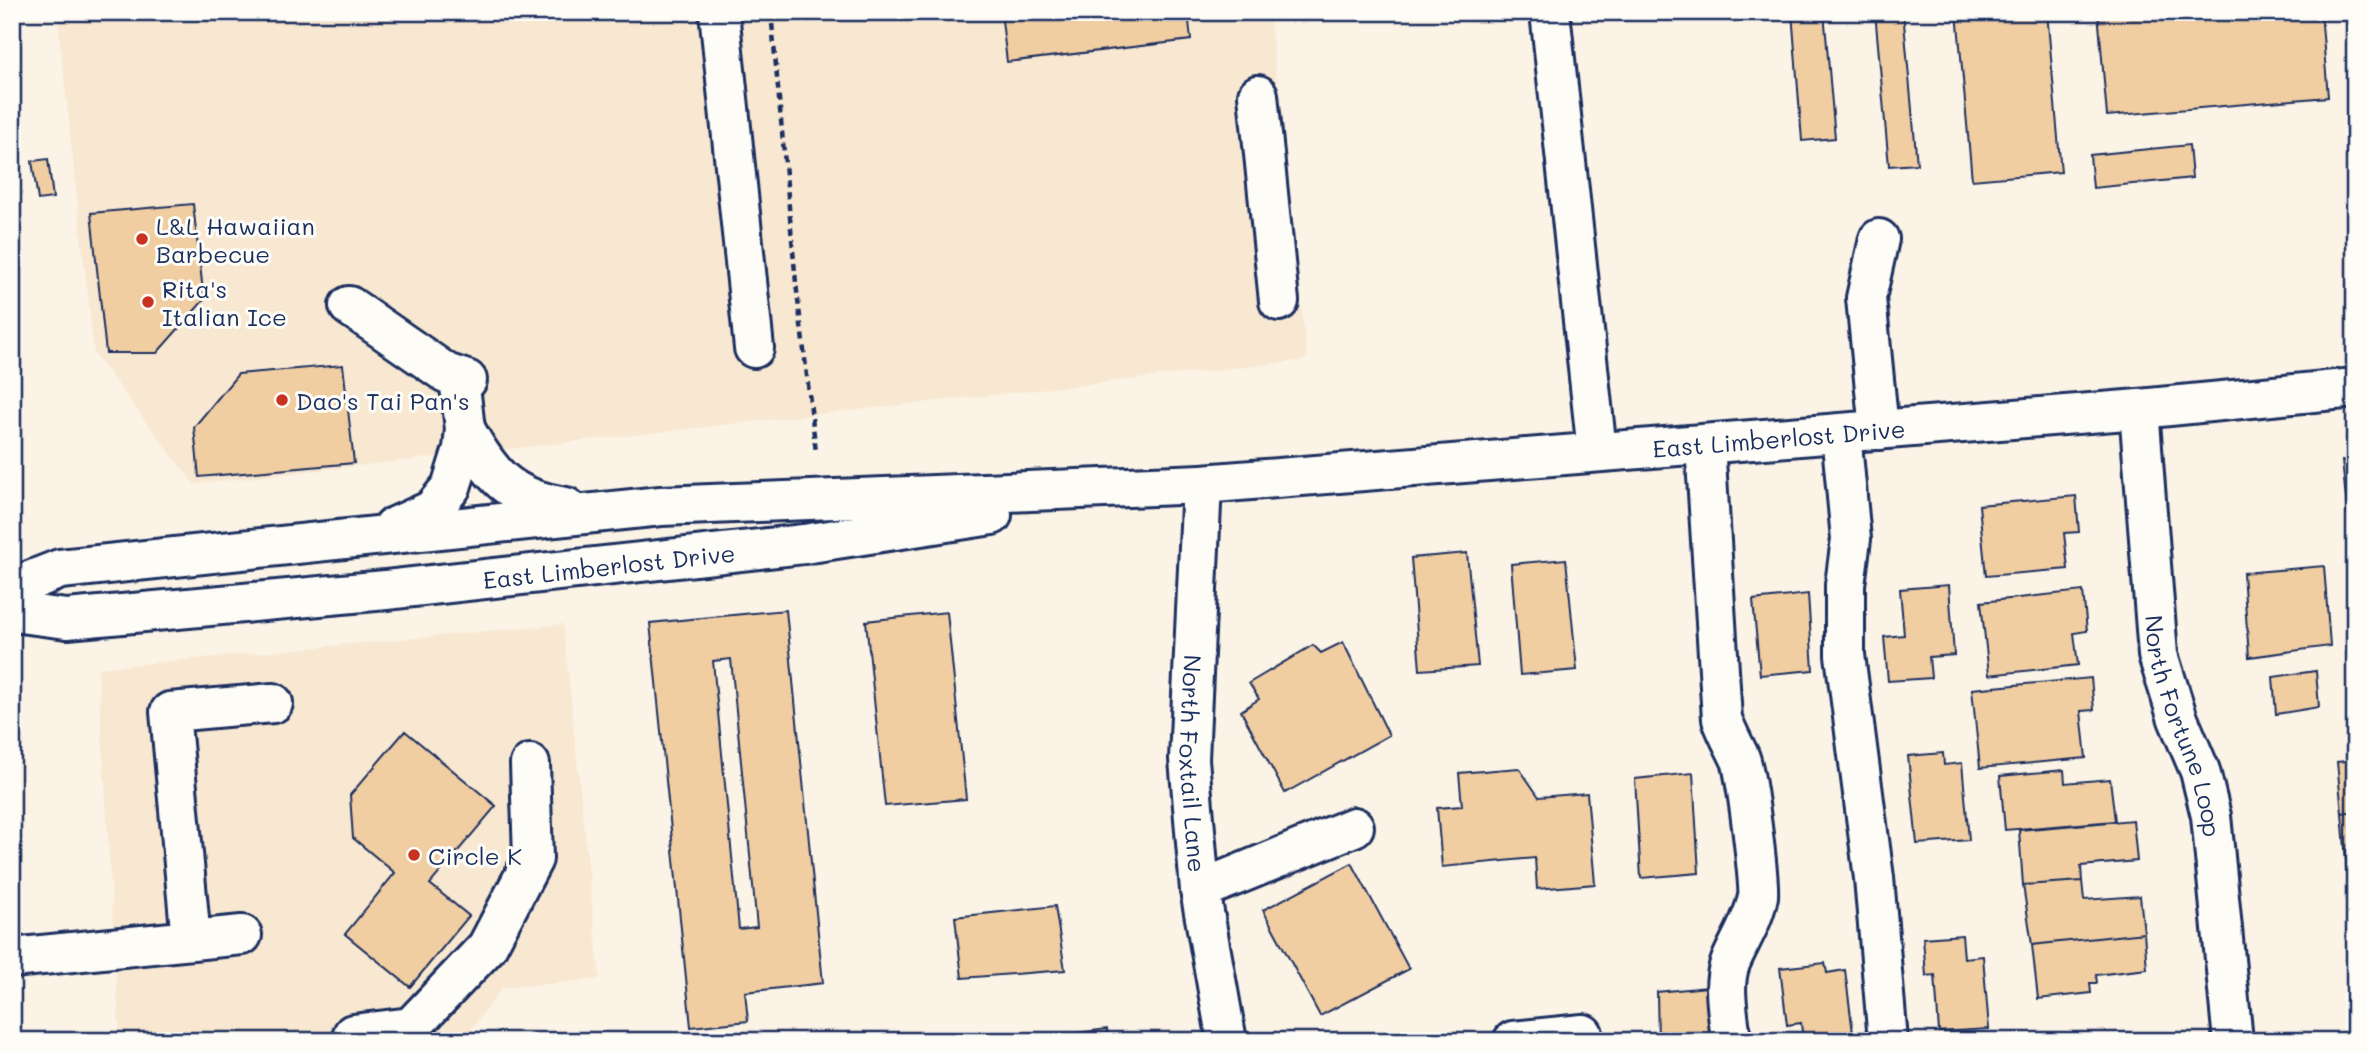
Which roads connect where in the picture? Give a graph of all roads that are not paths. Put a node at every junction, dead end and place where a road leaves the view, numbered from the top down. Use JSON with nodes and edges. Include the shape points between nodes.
{"nodes":[{"id":1,"x":719,"y":12,"type":"edge"},
{"id":2,"x":1550,"y":12,"type":"edge"},
{"id":3,"x":1258,"y":95,"type":"dead end"},
{"id":4,"x":1879,"y":239,"type":"dead end"},
{"id":5,"x":1279,"y":301,"type":"dead end"},
{"id":6,"x":349,"y":306,"type":"dead end"},
{"id":7,"x":754,"y":348,"type":"dead end"},
{"id":8,"x":2355,"y":388,"type":"edge"},
{"id":9,"x":2140,"y":410,"type":"junction"},
{"id":10,"x":465,"y":429,"type":"junction"},
{"id":11,"x":1879,"y":430,"type":"junction"},
{"id":12,"x":1841,"y":433,"type":"junction"},
{"id":13,"x":1705,"y":444,"type":"junction"},
{"id":14,"x":1597,"y":452,"type":"junction"},
{"id":15,"x":1202,"y":484,"type":"junction"},
{"id":16,"x":600,"y":513,"type":"junction"},
{"id":17,"x":376,"y":535,"type":"junction"},
{"id":18,"x":12,"y":588,"type":"edge"},
{"id":19,"x":12,"y":612,"type":"edge"},
{"id":20,"x":273,"y":703,"type":"dead end"},
{"id":21,"x":530,"y":764,"type":"dead end"},
{"id":22,"x":1354,"y":827,"type":"dead end"},
{"id":23,"x":1200,"y":890,"type":"junction"},
{"id":24,"x":242,"y":935,"type":"dead end"},
{"id":25,"x":191,"y":940,"type":"junction"},
{"id":26,"x":12,"y":958,"type":"edge"},
{"id":27,"x":353,"y":1034,"type":"dead end"},
{"id":28,"x":1583,"y":1034,"type":"dead end"},
{"id":29,"x":1227,"y":1041,"type":"edge"},
{"id":30,"x":1513,"y":1041,"type":"edge"},
{"id":31,"x":1731,"y":1041,"type":"edge"},
{"id":32,"x":1888,"y":1041,"type":"edge"},
{"id":33,"x":2233,"y":1041,"type":"edge"}],
"edges":[{"from":1,"to":7,"type":"street"},
{"from":2,"to":14,"type":"street"},
{"from":3,"to":5,"type":"street"},
{"from":4,"to":11,"type":"street","via":[[1866,298]]},
{"from":6,"to":10,"type":"street","via":[[446,373],[463,379]]},
{"from":8,"to":9,"type":"street","name":"East Limberlost Drive"},
{"from":9,"to":11,"type":"street","name":"East Limberlost Drive"},
{"from":9,"to":33,"type":"street","name":"North Fortune Loop","via":[[2158,655],[2200,771],[2211,816]]},
{"from":10,"to":16,"type":"street","via":[[478,453],[517,494],[548,505]]},
{"from":10,"to":17,"type":"street","via":[[451,487],[432,510]]},
{"from":11,"to":12,"type":"street","name":"East Limberlost Drive"},
{"from":12,"to":13,"type":"street","name":"East Limberlost Drive"},
{"from":12,"to":32,"type":"street","via":[[1851,539],[1845,585],[1845,655],[1874,878]]},
{"from":13,"to":14,"type":"street","name":"East Limberlost Drive"},
{"from":13,"to":31,"type":"street","via":[[1722,719],[1741,759],[1746,783],[1758,895],[1730,962],[1726,984]]},
{"from":14,"to":15,"type":"street","name":"East Limberlost Drive"},
{"from":15,"to":16,"type":"street","name":"East Limberlost Drive","via":[[661,506]]},
{"from":15,"to":19,"type":"street","name":"East Limberlost Drive","via":[[804,544],[399,588],[67,619]]},
{"from":15,"to":23,"type":"street","name":"North Foxtail Lane","via":[[1189,759]]},
{"from":16,"to":17,"type":"street","name":"East Limberlost Drive"},
{"from":17,"to":18,"type":"street","name":"East Limberlost Drive","via":[[61,569]]},
{"from":20,"to":25,"type":"street","via":[[170,712]]},
{"from":21,"to":27,"type":"street","via":[[533,859],[487,947],[411,1027]]},
{"from":22,"to":23,"type":"street"},
{"from":23,"to":29,"type":"street","name":"North Foxtail Lane"},
{"from":24,"to":25,"type":"street"},
{"from":25,"to":26,"type":"street"},
{"from":28,"to":30,"type":"street"}]}
